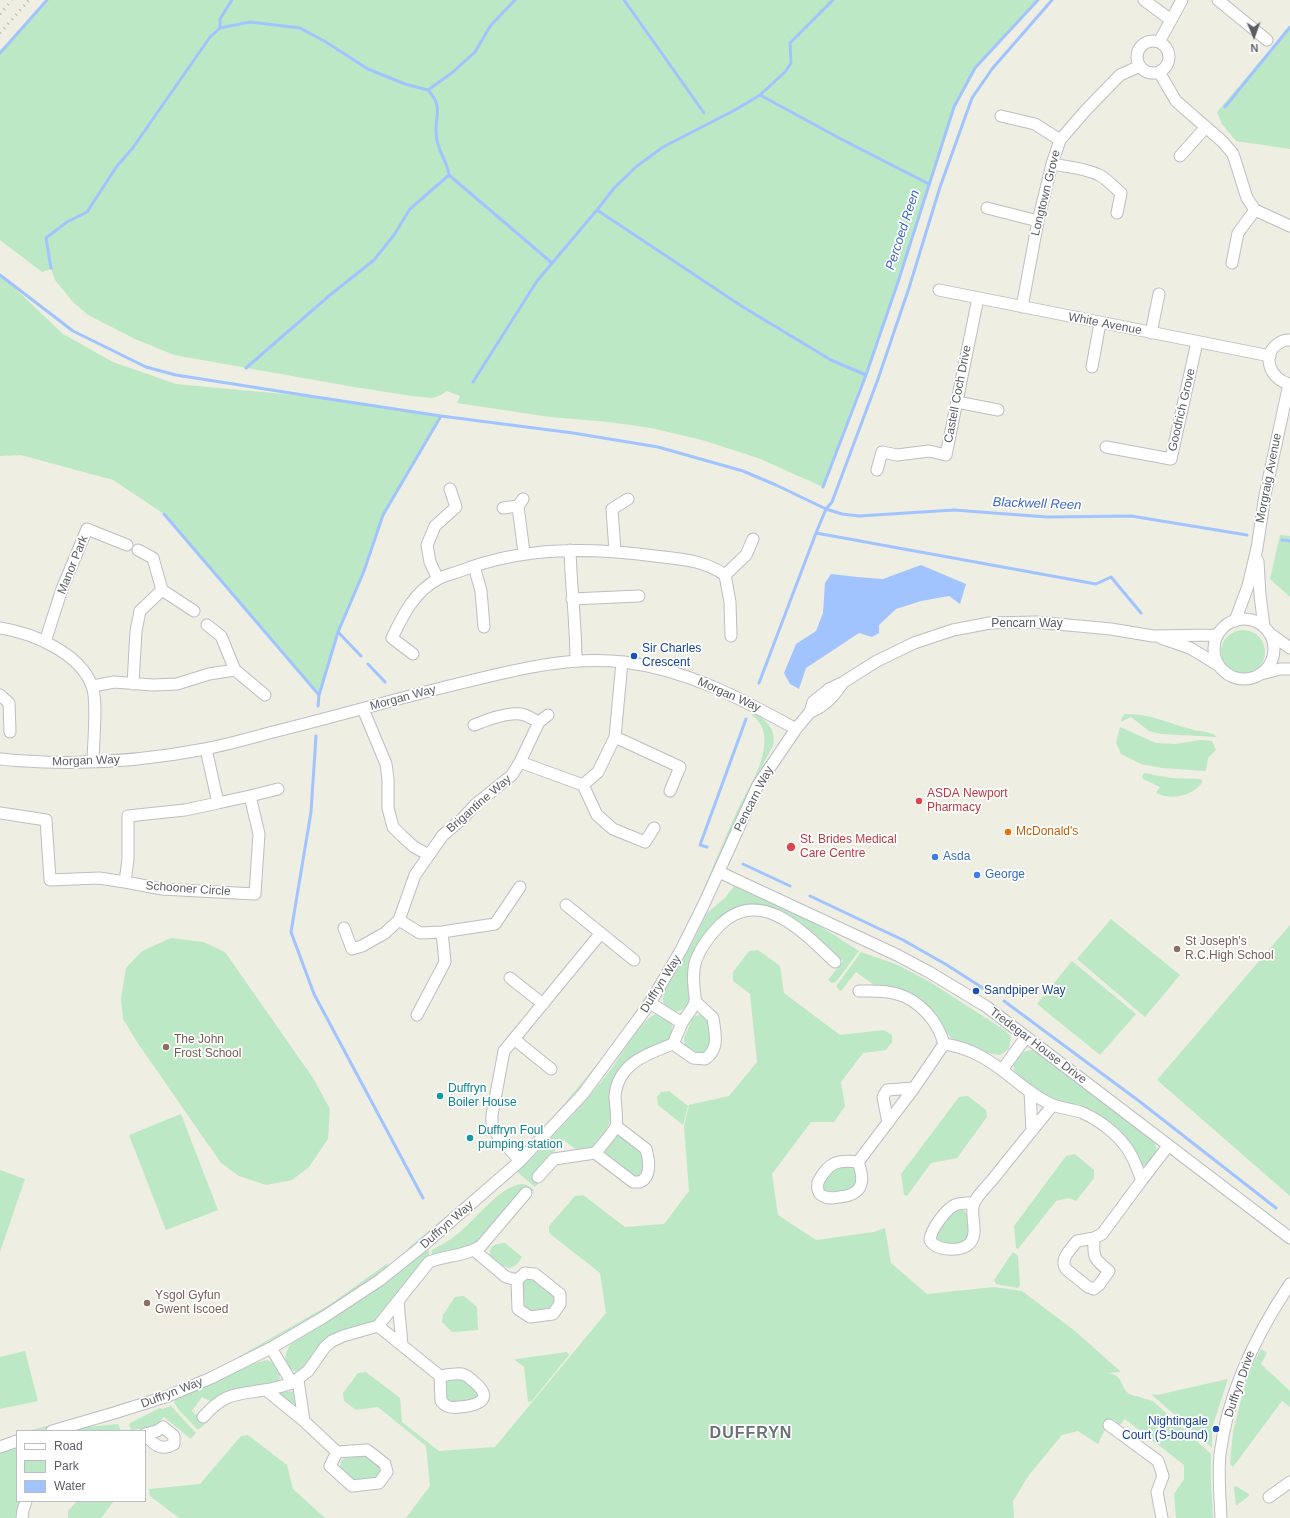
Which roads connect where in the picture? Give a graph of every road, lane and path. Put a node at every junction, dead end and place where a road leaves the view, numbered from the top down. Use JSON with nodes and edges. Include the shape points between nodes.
{"nodes":[{"id":1,"x":1144,"y":0,"type":"edge"},
{"id":2,"x":1182,"y":0,"type":"edge"},
{"id":3,"x":1218,"y":0,"type":"edge"},
{"id":4,"x":1171,"y":20,"type":"junction"},
{"id":5,"x":1267,"y":40,"type":"dead end"},
{"id":6,"x":1159,"y":42,"type":"junction"},
{"id":7,"x":1140,"y":66,"type":"junction"},
{"id":8,"x":1159,"y":72,"type":"junction"},
{"id":9,"x":1001,"y":116,"type":"dead end"},
{"id":10,"x":1206,"y":128,"type":"junction"},
{"id":11,"x":1060,"y":140,"type":"junction"},
{"id":12,"x":1180,"y":156,"type":"dead end"},
{"id":13,"x":1052,"y":164,"type":"junction"},
{"id":14,"x":987,"y":208,"type":"dead end"},
{"id":15,"x":1255,"y":210,"type":"junction"},
{"id":16,"x":1116,"y":212,"type":"dead end"},
{"id":17,"x":1038,"y":221,"type":"junction"},
{"id":18,"x":1290,"y":226,"type":"edge"},
{"id":19,"x":1232,"y":263,"type":"dead end"},
{"id":20,"x":940,"y":290,"type":"dead end"},
{"id":21,"x":1159,"y":294,"type":"dead end"},
{"id":22,"x":978,"y":298,"type":"junction"},
{"id":23,"x":1022,"y":307,"type":"junction"},
{"id":24,"x":1100,"y":323,"type":"junction"},
{"id":25,"x":1151,"y":333,"type":"junction"},
{"id":26,"x":1290,"y":340,"type":"edge"},
{"id":27,"x":1197,"y":342,"type":"junction"},
{"id":28,"x":1270,"y":356,"type":"junction"},
{"id":29,"x":1092,"y":367,"type":"dead end"},
{"id":30,"x":1289,"y":384,"type":"edge"},
{"id":31,"x":957,"y":402,"type":"junction"},
{"id":32,"x":998,"y":410,"type":"dead end"},
{"id":33,"x":1106,"y":447,"type":"dead end"},
{"id":34,"x":877,"y":470,"type":"dead end"},
{"id":35,"x":450,"y":489,"type":"dead end"},
{"id":36,"x":628,"y":499,"type":"dead end"},
{"id":37,"x":503,"y":508,"type":"dead end"},
{"id":38,"x":753,"y":539,"type":"dead end"},
{"id":39,"x":127,"y":545,"type":"dead end"},
{"id":40,"x":1257,"y":548,"type":"junction"},
{"id":41,"x":138,"y":550,"type":"dead end"},
{"id":42,"x":570,"y":550,"type":"junction"},
{"id":43,"x":615,"y":551,"type":"junction"},
{"id":44,"x":524,"y":553,"type":"junction"},
{"id":45,"x":474,"y":566,"type":"junction"},
{"id":46,"x":725,"y":574,"type":"junction"},
{"id":47,"x":438,"y":579,"type":"junction"},
{"id":48,"x":162,"y":590,"type":"junction"},
{"id":49,"x":639,"y":596,"type":"dead end"},
{"id":50,"x":572,"y":598,"type":"junction"},
{"id":51,"x":194,"y":611,"type":"dead end"},
{"id":52,"x":1235,"y":621,"type":"junction"},
{"id":53,"x":207,"y":625,"type":"dead end"},
{"id":54,"x":484,"y":627,"type":"dead end"},
{"id":55,"x":0,"y":628,"type":"edge"},
{"id":56,"x":1267,"y":630,"type":"junction"},
{"id":57,"x":1218,"y":635,"type":"junction"},
{"id":58,"x":730,"y":636,"type":"dead end"},
{"id":59,"x":1153,"y":636,"type":"junction"},
{"id":60,"x":45,"y":642,"type":"junction"},
{"id":61,"x":1290,"y":648,"type":"edge"},
{"id":62,"x":413,"y":654,"type":"dead end"},
{"id":63,"x":576,"y":661,"type":"junction"},
{"id":64,"x":622,"y":662,"type":"junction"},
{"id":65,"x":1218,"y":665,"type":"junction"},
{"id":66,"x":1290,"y":669,"type":"edge"},
{"id":67,"x":235,"y":670,"type":"junction"},
{"id":68,"x":1260,"y":674,"type":"junction"},
{"id":69,"x":134,"y":684,"type":"junction"},
{"id":70,"x":93,"y":686,"type":"junction"},
{"id":71,"x":265,"y":694,"type":"dead end"},
{"id":72,"x":0,"y":695,"type":"edge"},
{"id":73,"x":362,"y":709,"type":"junction"},
{"id":74,"x":474,"y":725,"type":"dead end"},
{"id":75,"x":796,"y":729,"type":"junction"},
{"id":76,"x":10,"y":732,"type":"dead end"},
{"id":77,"x":615,"y":737,"type":"junction"},
{"id":78,"x":206,"y":749,"type":"junction"},
{"id":79,"x":0,"y":760,"type":"edge"},
{"id":80,"x":93,"y":762,"type":"junction"},
{"id":81,"x":520,"y":762,"type":"junction"},
{"id":82,"x":583,"y":785,"type":"junction"},
{"id":83,"x":278,"y":789,"type":"dead end"},
{"id":84,"x":670,"y":791,"type":"dead end"},
{"id":85,"x":250,"y":796,"type":"junction"},
{"id":86,"x":218,"y":803,"type":"junction"},
{"id":87,"x":0,"y":813,"type":"edge"},
{"id":88,"x":654,"y":828,"type":"dead end"},
{"id":89,"x":429,"y":855,"type":"junction"},
{"id":90,"x":719,"y":872,"type":"junction"},
{"id":91,"x":125,"y":882,"type":"junction"},
{"id":92,"x":520,"y":887,"type":"dead end"},
{"id":93,"x":566,"y":904,"type":"dead end"},
{"id":94,"x":399,"y":920,"type":"junction"},
{"id":95,"x":344,"y":928,"type":"dead end"},
{"id":96,"x":442,"y":932,"type":"junction"},
{"id":97,"x":602,"y":933,"type":"junction"},
{"id":98,"x":634,"y":960,"type":"dead end"},
{"id":99,"x":835,"y":962,"type":"dead end"},
{"id":100,"x":510,"y":978,"type":"dead end"},
{"id":101,"x":859,"y":991,"type":"dead end"},
{"id":102,"x":695,"y":1001,"type":"junction"},
{"id":103,"x":650,"y":1003,"type":"junction"},
{"id":104,"x":543,"y":1004,"type":"junction"},
{"id":105,"x":418,"y":1015,"type":"dead end"},
{"id":106,"x":682,"y":1023,"type":"junction"},
{"id":107,"x":1026,"y":1037,"type":"junction"},
{"id":108,"x":514,"y":1039,"type":"junction"},
{"id":109,"x":673,"y":1044,"type":"junction"},
{"id":110,"x":944,"y":1044,"type":"junction"},
{"id":111,"x":551,"y":1069,"type":"dead end"},
{"id":112,"x":1002,"y":1070,"type":"junction"},
{"id":113,"x":914,"y":1088,"type":"junction"},
{"id":114,"x":1030,"y":1091,"type":"junction"},
{"id":115,"x":1053,"y":1105,"type":"junction"},
{"id":116,"x":888,"y":1123,"type":"junction"},
{"id":117,"x":616,"y":1126,"type":"junction"},
{"id":118,"x":1032,"y":1131,"type":"junction"},
{"id":119,"x":1168,"y":1146,"type":"junction"},
{"id":120,"x":595,"y":1153,"type":"junction"},
{"id":121,"x":520,"y":1161,"type":"junction"},
{"id":122,"x":858,"y":1162,"type":"dead end"},
{"id":123,"x":538,"y":1178,"type":"dead end"},
{"id":124,"x":1142,"y":1180,"type":"junction"},
{"id":125,"x":526,"y":1193,"type":"dead end"},
{"id":126,"x":974,"y":1203,"type":"junction"},
{"id":127,"x":1094,"y":1238,"type":"junction"},
{"id":128,"x":1290,"y":1238,"type":"edge"},
{"id":129,"x":475,"y":1250,"type":"junction"},
{"id":130,"x":517,"y":1280,"type":"junction"},
{"id":131,"x":1290,"y":1284,"type":"edge"},
{"id":132,"x":398,"y":1301,"type":"junction"},
{"id":133,"x":378,"y":1326,"type":"junction"},
{"id":134,"x":402,"y":1345,"type":"junction"},
{"id":135,"x":271,"y":1348,"type":"junction"},
{"id":136,"x":440,"y":1376,"type":"dead end"},
{"id":137,"x":295,"y":1382,"type":"junction"},
{"id":138,"x":266,"y":1390,"type":"junction"},
{"id":139,"x":203,"y":1417,"type":"dead end"},
{"id":140,"x":304,"y":1421,"type":"junction"},
{"id":141,"x":1110,"y":1425,"type":"dead end"},
{"id":142,"x":55,"y":1430,"type":"edge"},
{"id":143,"x":16,"y":1441,"type":"edge"},
{"id":144,"x":0,"y":1446,"type":"edge"},
{"id":145,"x":337,"y":1452,"type":"junction"},
{"id":146,"x":1290,"y":1482,"type":"edge"},
{"id":147,"x":1269,"y":1497,"type":"dead end"},
{"id":148,"x":26,"y":1502,"type":"edge"},
{"id":149,"x":22,"y":1518,"type":"edge"},
{"id":150,"x":1162,"y":1518,"type":"edge"},
{"id":151,"x":1221,"y":1518,"type":"edge"}],
"edges":[{"from":1,"to":4,"type":"street"},
{"from":2,"to":4,"type":"street"},
{"from":3,"to":5,"type":"street"},
{"from":4,"to":6,"type":"street"},
{"from":6,"to":7,"type":"street","via":[[1150,41],[1142,45],[1137,58]]},
{"from":6,"to":8,"type":"street","via":[[1166,48],[1169,57]]},
{"from":7,"to":8,"type":"street","via":[[1150,73]]},
{"from":7,"to":11,"type":"street","name":"Longtown Grove","via":[[1120,75]]},
{"from":8,"to":10,"type":"street","via":[[1176,101]]},
{"from":9,"to":11,"type":"street","via":[[1035,124]]},
{"from":10,"to":12,"type":"street"},
{"from":10,"to":15,"type":"street","via":[[1233,154],[1247,198]]},
{"from":11,"to":13,"type":"street","name":"Longtown Grove"},
{"from":13,"to":16,"type":"street","via":[[1084,170],[1110,182],[1121,193]]},
{"from":13,"to":17,"type":"street","name":"Longtown Grove"},
{"from":14,"to":17,"type":"street"},
{"from":15,"to":18,"type":"street"},
{"from":15,"to":19,"type":"street","via":[[1238,233]]},
{"from":17,"to":23,"type":"street","name":"Longtown Grove"},
{"from":20,"to":22,"type":"street","name":"White Avenue"},
{"from":21,"to":25,"type":"street"},
{"from":22,"to":23,"type":"street","name":"White Avenue"},
{"from":22,"to":31,"type":"street","name":"Castell Coch Drive"},
{"from":23,"to":24,"type":"street","name":"White Avenue"},
{"from":24,"to":25,"type":"street","name":"White Avenue"},
{"from":24,"to":29,"type":"street"},
{"from":25,"to":27,"type":"street","name":"White Avenue"},
{"from":26,"to":28,"type":"street","via":[[1281,342]]},
{"from":27,"to":28,"type":"street","name":"White Avenue"},
{"from":27,"to":33,"type":"street","name":"Goodrich Grove","via":[[1171,459]]},
{"from":28,"to":30,"type":"street","name":"Morgraig Avenue","via":[[1270,370],[1279,380]]},
{"from":30,"to":40,"type":"street","name":"Morgraig Avenue","via":[[1265,495]]},
{"from":31,"to":32,"type":"street"},
{"from":31,"to":34,"type":"street","name":"Castell Coch Drive","via":[[946,455],[929,452],[897,455],[882,452]]},
{"from":35,"to":47,"type":"street","via":[[456,507],[435,526],[427,545],[430,562]]},
{"from":36,"to":43,"type":"street","via":[[612,509]]},
{"from":37,"to":44,"type":"street","via":[[520,502]]},
{"from":38,"to":46,"type":"street","via":[[746,555]]},
{"from":39,"to":60,"type":"street","name":"Manor Park","via":[[87,529],[62,588]]},
{"from":40,"to":52,"type":"street","name":"Morgraig Avenue","via":[[1248,586]]},
{"from":40,"to":56,"type":"street","name":"Morgraig Avenue","via":[[1260,595]]},
{"from":41,"to":48,"type":"street","via":[[153,558]]},
{"from":42,"to":43,"type":"street"},
{"from":42,"to":44,"type":"street"},
{"from":42,"to":50,"type":"street"},
{"from":43,"to":46,"type":"street","via":[[696,561]]},
{"from":44,"to":45,"type":"street"},
{"from":45,"to":47,"type":"street"},
{"from":45,"to":54,"type":"street","via":[[481,591]]},
{"from":46,"to":58,"type":"street","via":[[730,602]]},
{"from":47,"to":62,"type":"street","via":[[420,592],[405,610],[392,638]]},
{"from":48,"to":51,"type":"street"},
{"from":48,"to":69,"type":"street","via":[[140,611],[136,631]]},
{"from":49,"to":50,"type":"street"},
{"from":50,"to":63,"type":"street"},
{"from":52,"to":56,"type":"street","via":[[1245,619]]},
{"from":52,"to":57,"type":"street","via":[[1228,624]]},
{"from":53,"to":67,"type":"street","via":[[221,636]]},
{"from":55,"to":60,"type":"street"},
{"from":56,"to":61,"type":"street"},
{"from":56,"to":68,"type":"street","via":[[1273,642],[1273,656],[1267,668]]},
{"from":57,"to":59,"type":"street","name":"Pencarn Way"},
{"from":57,"to":65,"type":"street","via":[[1214,650]]},
{"from":59,"to":65,"type":"street","name":"Pencarn Way","via":[[1190,648]]},
{"from":59,"to":75,"type":"street","name":"Pencarn Way","via":[[1036,622],[990,623],[953,630],[914,643],[877,661],[842,683],[834,695],[821,707],[810,712]]},
{"from":60,"to":70,"type":"street","via":[[69,655]]},
{"from":63,"to":64,"type":"street","name":"Morgan Way"},
{"from":63,"to":73,"type":"street","name":"Morgan Way","via":[[504,673]]},
{"from":64,"to":75,"type":"street","name":"Morgan Way","via":[[661,669],[711,685],[751,703]]},
{"from":64,"to":77,"type":"street"},
{"from":65,"to":68,"type":"street","via":[[1226,673],[1237,678],[1245,679]]},
{"from":66,"to":68,"type":"street"},
{"from":67,"to":69,"type":"street","via":[[209,674],[177,684]]},
{"from":67,"to":71,"type":"street"},
{"from":69,"to":70,"type":"street","via":[[114,682]]},
{"from":70,"to":80,"type":"street"},
{"from":72,"to":76,"type":"street","via":[[9,703]]},
{"from":73,"to":78,"type":"street","name":"Morgan Way"},
{"from":73,"to":89,"type":"street","via":[[386,764],[388,808],[393,827],[414,847]]},
{"from":74,"to":81,"type":"street","name":"Brigantine Way","via":[[521,714],[543,718]]},
{"from":75,"to":90,"type":"street","name":"Pencarn Way","via":[[758,785]]},
{"from":77,"to":82,"type":"street","via":[[598,772]]},
{"from":77,"to":84,"type":"street","via":[[680,767]]},
{"from":78,"to":80,"type":"street","name":"Morgan Way","via":[[138,759]]},
{"from":78,"to":86,"type":"street"},
{"from":79,"to":80,"type":"street","name":"Morgan Way"},
{"from":81,"to":82,"type":"street"},
{"from":81,"to":89,"type":"street","name":"Brigantine Way","via":[[512,775],[443,835]]},
{"from":82,"to":88,"type":"street","via":[[597,815],[613,828],[645,842]]},
{"from":83,"to":85,"type":"street"},
{"from":85,"to":86,"type":"street"},
{"from":85,"to":91,"type":"street","name":"Schooner Circle","via":[[258,834],[255,894],[162,889]]},
{"from":86,"to":91,"type":"street","via":[[184,810],[128,816]]},
{"from":87,"to":91,"type":"street","via":[[46,820],[50,880],[99,878]]},
{"from":89,"to":94,"type":"street","name":"Brigantine Way","via":[[415,875]]},
{"from":90,"to":103,"type":"street","name":"Duffryn Way","via":[[681,950]]},
{"from":90,"to":107,"type":"street","name":"Tredegar House Drive","via":[[929,972],[987,1008]]},
{"from":92,"to":96,"type":"street","via":[[495,924]]},
{"from":93,"to":97,"type":"street"},
{"from":94,"to":95,"type":"street","name":"Brigantine Way","via":[[385,933],[352,949]]},
{"from":94,"to":96,"type":"street","via":[[420,933]]},
{"from":96,"to":105,"type":"street","via":[[445,962]]},
{"from":97,"to":98,"type":"street"},
{"from":97,"to":104,"type":"street"},
{"from":99,"to":102,"type":"street","via":[[808,937],[777,914],[761,910],[743,911],[719,926],[697,958],[694,974]]},
{"from":100,"to":104,"type":"street"},
{"from":101,"to":110,"type":"street","via":[[889,992],[904,996],[931,1017],[942,1034]]},
{"from":102,"to":106,"type":"street"},
{"from":102,"to":109,"type":"street","via":[[713,1018],[716,1042],[714,1049],[705,1059],[698,1060]]},
{"from":103,"to":106,"type":"street"},
{"from":103,"to":121,"type":"street","name":"Duffryn Way","via":[[583,1094]]},
{"from":104,"to":108,"type":"street"},
{"from":106,"to":109,"type":"street"},
{"from":107,"to":112,"type":"street"},
{"from":107,"to":119,"type":"street","name":"Tredegar House Drive"},
{"from":108,"to":111,"type":"street"},
{"from":108,"to":121,"type":"street","via":[[504,1051],[492,1126]]},
{"from":109,"to":117,"type":"street","via":[[640,1058],[624,1072],[615,1094]]},
{"from":110,"to":112,"type":"street","via":[[960,1046],[975,1052]]},
{"from":110,"to":113,"type":"street"},
{"from":112,"to":114,"type":"street"},
{"from":113,"to":116,"type":"street"},
{"from":113,"to":116,"type":"street","via":[[887,1090],[883,1097]]},
{"from":114,"to":115,"type":"street"},
{"from":114,"to":118,"type":"street"},
{"from":115,"to":118,"type":"street"},
{"from":115,"to":124,"type":"street","via":[[1082,1113],[1109,1129],[1132,1156]]},
{"from":116,"to":122,"type":"street"},
{"from":117,"to":120,"type":"street"},
{"from":117,"to":120,"type":"street","via":[[646,1149],[646,1178],[640,1182],[633,1182]]},
{"from":118,"to":126,"type":"street"},
{"from":119,"to":124,"type":"street"},
{"from":119,"to":128,"type":"street","name":"Tredegar House Drive"},
{"from":120,"to":123,"type":"street","via":[[554,1159]]},
{"from":121,"to":135,"type":"street","name":"Duffryn Way","via":[[380,1280]]},
{"from":124,"to":127,"type":"street","via":[[1102,1234]]},
{"from":125,"to":129,"type":"street","via":[[482,1246]]},
{"from":126,"to":126,"type":"street","via":[[974,1233],[970,1243],[964,1247],[953,1248],[934,1245],[930,1240],[931,1232],[951,1207],[961,1203]]},
{"from":127,"to":127,"type":"street","via":[[1077,1241],[1063,1262],[1064,1268],[1094,1289],[1109,1271],[1096,1260]]},
{"from":129,"to":130,"type":"street","via":[[506,1277]]},
{"from":129,"to":132,"type":"street","via":[[429,1262]]},
{"from":130,"to":130,"type":"street","via":[[525,1273],[535,1274],[560,1294],[560,1304],[553,1314],[530,1317],[518,1309]]},
{"from":131,"to":151,"type":"street","name":"Duffryn Drive","via":[[1247,1358],[1228,1415],[1220,1454]]},
{"from":132,"to":133,"type":"street"},
{"from":132,"to":134,"type":"street"},
{"from":133,"to":134,"type":"street"},
{"from":133,"to":137,"type":"street","via":[[332,1341],[308,1371]]},
{"from":134,"to":136,"type":"street"},
{"from":135,"to":137,"type":"street"},
{"from":135,"to":142,"type":"street","name":"Duffryn Way","via":[[168,1396]]},
{"from":137,"to":138,"type":"street"},
{"from":137,"to":140,"type":"street"},
{"from":138,"to":139,"type":"street","via":[[228,1396],[215,1404]]},
{"from":138,"to":140,"type":"street"},
{"from":140,"to":145,"type":"street"},
{"from":141,"to":150,"type":"street","via":[[1158,1461],[1164,1476],[1157,1492]]},
{"from":143,"to":144,"type":"street"},
{"from":145,"to":145,"type":"street","via":[[330,1466],[352,1486],[379,1483],[387,1472],[385,1464],[367,1450]]},
{"from":146,"to":147,"type":"street"},
{"from":148,"to":149,"type":"street"}]}
